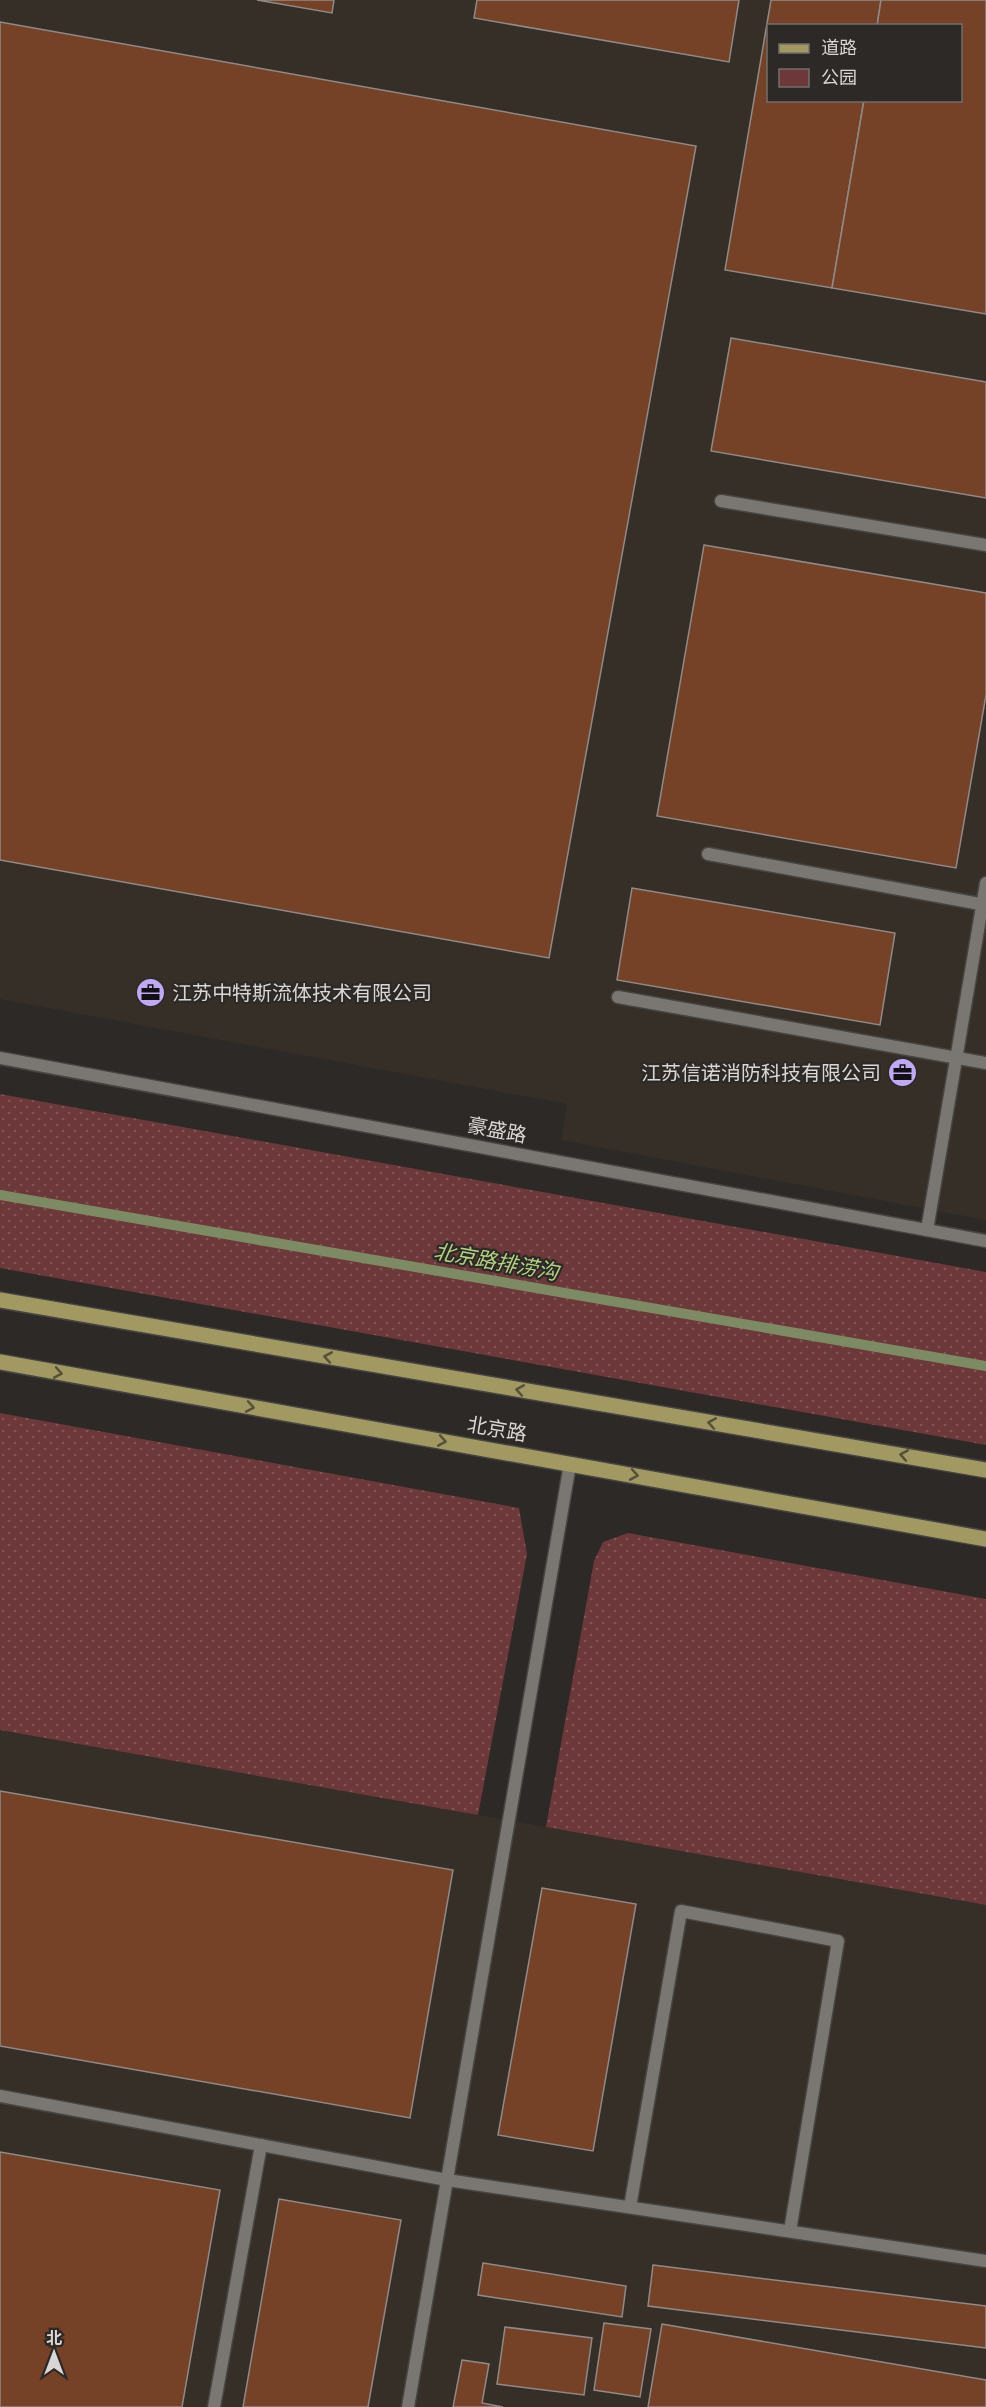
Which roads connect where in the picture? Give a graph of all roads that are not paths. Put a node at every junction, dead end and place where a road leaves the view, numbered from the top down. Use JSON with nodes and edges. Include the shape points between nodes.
{"nodes":[{"id":1,"x":721,"y":501,"type":"dead end"},
{"id":2,"x":986,"y":545,"type":"edge"},
{"id":3,"x":708,"y":854,"type":"dead end"},
{"id":4,"x":986,"y":883,"type":"edge"},
{"id":5,"x":984,"y":905,"type":"edge"},
{"id":6,"x":618,"y":997,"type":"dead end"},
{"id":7,"x":0,"y":1058,"type":"edge"},
{"id":8,"x":956,"y":1058,"type":"junction"},
{"id":9,"x":986,"y":1063,"type":"edge"},
{"id":10,"x":927,"y":1230,"type":"junction"},
{"id":11,"x":986,"y":1241,"type":"edge"},
{"id":12,"x":0,"y":1300,"type":"edge"},
{"id":13,"x":0,"y":1362,"type":"edge"},
{"id":14,"x":570,"y":1464,"type":"junction"},
{"id":15,"x":986,"y":1470,"type":"edge"},
{"id":16,"x":986,"y":1539,"type":"edge"},
{"id":17,"x":0,"y":2096,"type":"edge"},
{"id":18,"x":261,"y":2145,"type":"junction"},
{"id":19,"x":447,"y":2180,"type":"junction"},
{"id":20,"x":630,"y":2207,"type":"junction"},
{"id":21,"x":790,"y":2231,"type":"junction"},
{"id":22,"x":986,"y":2261,"type":"edge"},
{"id":23,"x":214,"y":2407,"type":"edge"},
{"id":24,"x":408,"y":2407,"type":"edge"}],
"edges":[{"from":1,"to":2,"type":"lane"},
{"from":3,"to":5,"type":"lane"},
{"from":4,"to":5,"type":"lane"},
{"from":5,"to":8,"type":"lane"},
{"from":6,"to":8,"type":"lane"},
{"from":7,"to":10,"type":"lane","name":"豪盛路"},
{"from":8,"to":9,"type":"lane"},
{"from":8,"to":10,"type":"lane"},
{"from":10,"to":11,"type":"lane","name":"豪盛路"},
{"from":15,"to":12,"type":"main road","one_way":true},
{"from":13,"to":14,"type":"main road","name":"北京路","one_way":true},
{"from":14,"to":16,"type":"main road","name":"北京路","one_way":true},
{"from":14,"to":19,"type":"lane"},
{"from":17,"to":18,"type":"lane"},
{"from":18,"to":19,"type":"lane"},
{"from":18,"to":23,"type":"lane"},
{"from":19,"to":20,"type":"lane"},
{"from":19,"to":24,"type":"lane"},
{"from":20,"to":21,"type":"lane"},
{"from":20,"to":21,"type":"lane","via":[[681,1911],[838,1941]]},
{"from":21,"to":22,"type":"lane"}]}
